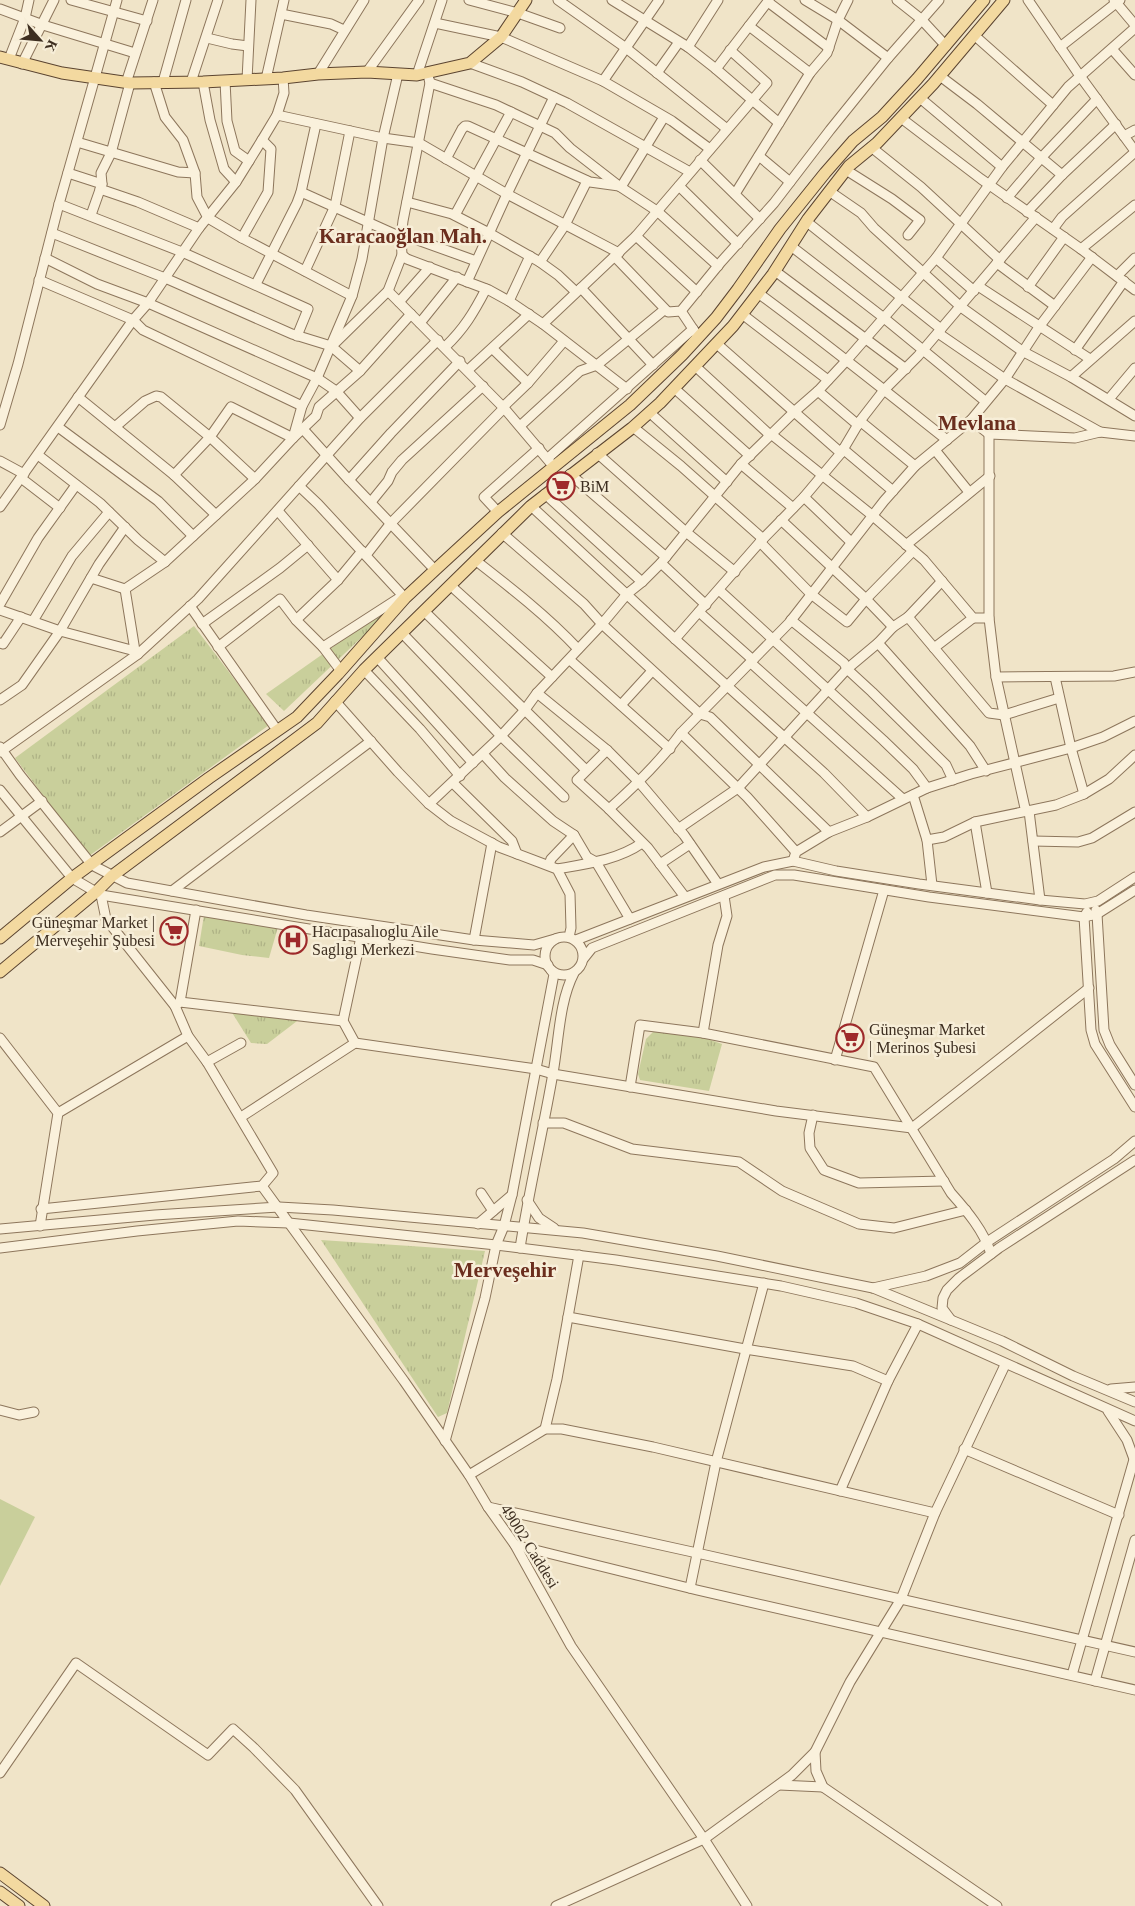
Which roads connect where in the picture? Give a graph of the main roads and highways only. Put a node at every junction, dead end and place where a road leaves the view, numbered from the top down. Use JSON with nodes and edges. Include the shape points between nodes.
{"nodes":[{"id":1,"x":526,"y":0,"type":"edge"},
{"id":2,"x":984,"y":0,"type":"edge"},
{"id":3,"x":1004,"y":0,"type":"edge"},
{"id":4,"x":4,"y":58,"type":"edge"},
{"id":5,"x":0,"y":938,"type":"edge"},
{"id":6,"x":0,"y":972,"type":"edge"},
{"id":7,"x":0,"y":1873,"type":"edge"},
{"id":8,"x":0,"y":1892,"type":"edge"},
{"id":9,"x":18,"y":1906,"type":"edge"},
{"id":10,"x":44,"y":1906,"type":"edge"}],
"edges":[{"from":1,"to":4,"type":"main road","via":[[501,38],[470,63],[425,77],[367,72],[248,80],[128,83],[95,79]]},
{"from":2,"to":5,"type":"main road","via":[[882,117],[853,141],[780,229],[738,289],[630,405],[551,463],[435,570],[297,717],[72,878]]},
{"from":3,"to":6,"type":"main road","via":[[920,98],[846,170],[742,314],[650,412],[531,506],[364,670],[317,723],[112,876],[99,894]]},
{"from":7,"to":10,"type":"main road"},
{"from":8,"to":9,"type":"main road"}]}
